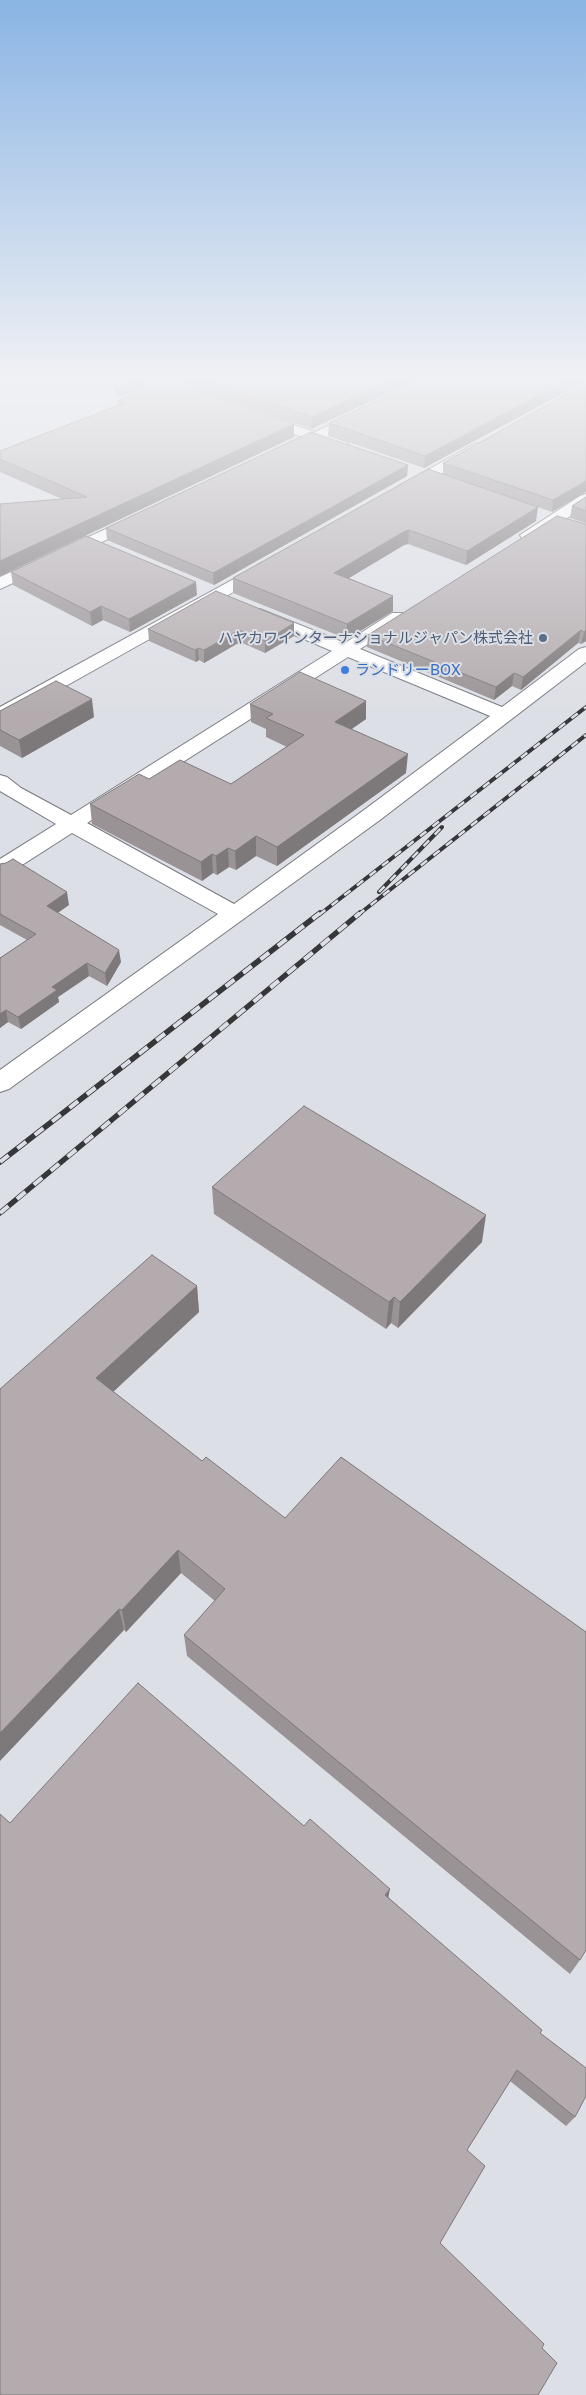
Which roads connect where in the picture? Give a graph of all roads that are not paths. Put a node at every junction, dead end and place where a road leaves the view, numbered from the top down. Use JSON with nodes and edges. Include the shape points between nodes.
{"nodes":[{"id":1,"x":404,"y":490,"type":"edge"},
{"id":2,"x":586,"y":499,"type":"edge"},
{"id":3,"x":386,"y":500,"type":"edge"},
{"id":4,"x":154,"y":512,"type":"edge"},
{"id":5,"x":91,"y":542,"type":"junction"},
{"id":6,"x":512,"y":545,"type":"edge"},
{"id":7,"x":108,"y":549,"type":"edge"},
{"id":8,"x":284,"y":557,"type":"edge"},
{"id":9,"x":0,"y":584,"type":"edge"},
{"id":10,"x":197,"y":588,"type":"edge"},
{"id":11,"x":215,"y":595,"type":"junction"},
{"id":12,"x":413,"y":608,"type":"edge"},
{"id":13,"x":347,"y":649,"type":"junction"},
{"id":14,"x":586,"y":653,"type":"edge"},
{"id":15,"x":503,"y":715,"type":"junction"},
{"id":16,"x":0,"y":716,"type":"edge"},
{"id":17,"x":0,"y":780,"type":"edge"},
{"id":18,"x":70,"y":824,"type":"junction"},
{"id":19,"x":0,"y":869,"type":"edge"},
{"id":20,"x":234,"y":914,"type":"junction"},
{"id":21,"x":0,"y":1083,"type":"edge"}],
"edges":[{"from":1,"to":3,"type":"street"},
{"from":2,"to":6,"type":"street"},
{"from":4,"to":5,"type":"street"},
{"from":5,"to":7,"type":"street"},
{"from":5,"to":9,"type":"street"},
{"from":8,"to":11,"type":"street"},
{"from":10,"to":11,"type":"street"},
{"from":11,"to":13,"type":"street"},
{"from":11,"to":16,"type":"street"},
{"from":12,"to":13,"type":"street"},
{"from":13,"to":15,"type":"street"},
{"from":13,"to":18,"type":"street"},
{"from":14,"to":15,"type":"street"},
{"from":15,"to":20,"type":"street"},
{"from":17,"to":18,"type":"street","via":[[14,792]]},
{"from":18,"to":19,"type":"street"},
{"from":18,"to":20,"type":"street"},
{"from":20,"to":21,"type":"street"}]}
